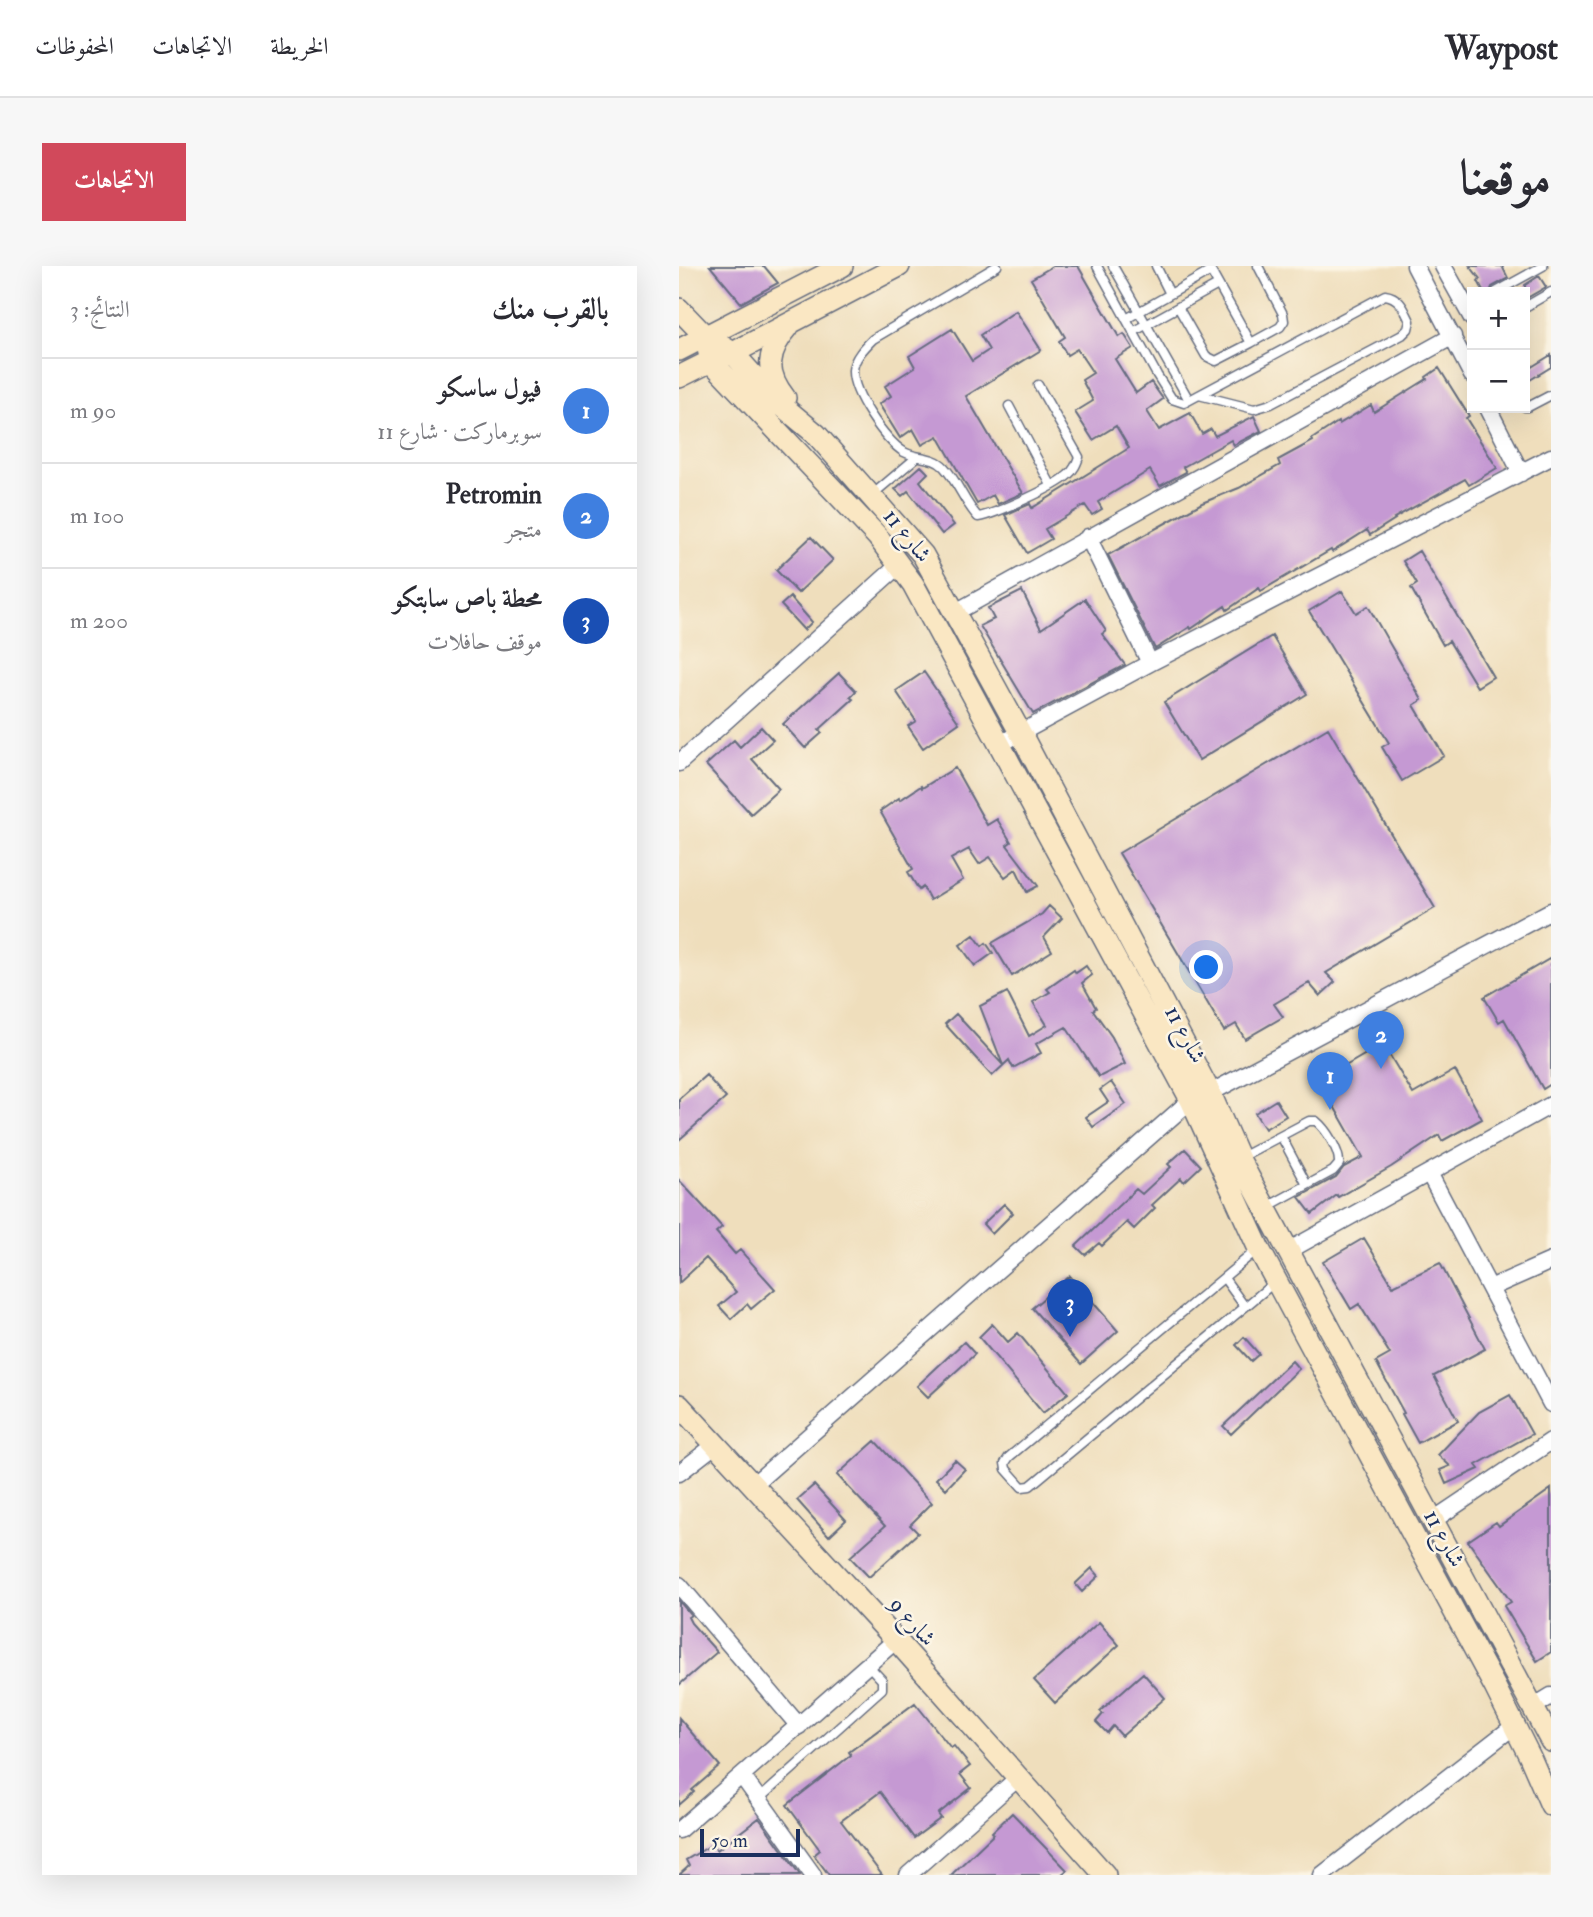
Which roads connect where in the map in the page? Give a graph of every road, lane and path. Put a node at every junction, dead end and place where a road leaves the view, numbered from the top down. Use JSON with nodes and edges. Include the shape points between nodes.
{"nodes":[{"id":1,"x":842,"y":266,"type":"edge"},
{"id":2,"x":899,"y":266,"type":"edge"},
{"id":3,"x":997,"y":266,"type":"edge"},
{"id":4,"x":1097,"y":266,"type":"edge"},
{"id":5,"x":1113,"y":266,"type":"edge"},
{"id":6,"x":1156,"y":266,"type":"edge"},
{"id":7,"x":1258,"y":266,"type":"edge"},
{"id":8,"x":1415,"y":266,"type":"edge"},
{"id":9,"x":1443,"y":266,"type":"edge"},
{"id":10,"x":1543,"y":266,"type":"edge"},
{"id":11,"x":1210,"y":269,"type":"edge"},
{"id":12,"x":1218,"y":285,"type":"junction"},
{"id":13,"x":1505,"y":287,"type":"edge"},
{"id":14,"x":1551,"y":292,"type":"edge"},
{"id":15,"x":1170,"y":294,"type":"junction"},
{"id":16,"x":1466,"y":296,"type":"edge"},
{"id":17,"x":1530,"y":304,"type":"edge"},
{"id":18,"x":1178,"y":307,"type":"junction"},
{"id":19,"x":679,"y":309,"type":"edge"},
{"id":20,"x":1139,"y":311,"type":"junction"},
{"id":21,"x":1126,"y":319,"type":"junction"},
{"id":22,"x":792,"y":322,"type":"junction"},
{"id":23,"x":1146,"y":324,"type":"junction"},
{"id":24,"x":1133,"y":332,"type":"junction"},
{"id":25,"x":705,"y":336,"type":"junction"},
{"id":26,"x":1453,"y":336,"type":"junction"},
{"id":27,"x":1251,"y":343,"type":"junction"},
{"id":28,"x":679,"y":351,"type":"edge"},
{"id":29,"x":733,"y":353,"type":"junction"},
{"id":30,"x":711,"y":361,"type":"junction"},
{"id":31,"x":1467,"y":365,"type":"edge"},
{"id":32,"x":679,"y":377,"type":"edge"},
{"id":33,"x":1038,"y":385,"type":"dead end"},
{"id":34,"x":1199,"y":395,"type":"junction"},
{"id":35,"x":1551,"y":395,"type":"edge"},
{"id":36,"x":1189,"y":400,"type":"junction"},
{"id":37,"x":1009,"y":406,"type":"dead end"},
{"id":38,"x":1530,"y":406,"type":"edge"},
{"id":39,"x":1491,"y":413,"type":"edge"},
{"id":40,"x":816,"y":434,"type":"junction"},
{"id":41,"x":917,"y":457,"type":"junction"},
{"id":42,"x":1551,"y":457,"type":"edge"},
{"id":43,"x":1521,"y":473,"type":"junction"},
{"id":44,"x":1051,"y":485,"type":"junction"},
{"id":45,"x":872,"y":495,"type":"junction"},
{"id":46,"x":1088,"y":537,"type":"junction"},
{"id":47,"x":900,"y":564,"type":"junction"},
{"id":48,"x":954,"y":613,"type":"junction"},
{"id":49,"x":1150,"y":663,"type":"junction"},
{"id":50,"x":1021,"y":734,"type":"junction"},
{"id":51,"x":1000,"y":744,"type":"junction"},
{"id":52,"x":679,"y":763,"type":"edge"},
{"id":53,"x":1551,"y":911,"type":"edge"},
{"id":54,"x":1201,"y":1097,"type":"junction"},
{"id":55,"x":1551,"y":1105,"type":"edge"},
{"id":56,"x":1281,"y":1136,"type":"junction"},
{"id":57,"x":1239,"y":1158,"type":"junction"},
{"id":58,"x":1429,"y":1173,"type":"junction"},
{"id":59,"x":1307,"y":1185,"type":"junction"},
{"id":60,"x":1265,"y":1208,"type":"junction"},
{"id":61,"x":1259,"y":1249,"type":"junction"},
{"id":62,"x":1288,"y":1251,"type":"junction"},
{"id":63,"x":1551,"y":1261,"type":"edge"},
{"id":64,"x":1224,"y":1278,"type":"junction"},
{"id":65,"x":1276,"y":1281,"type":"junction"},
{"id":66,"x":1490,"y":1288,"type":"junction"},
{"id":67,"x":1245,"y":1307,"type":"junction"},
{"id":68,"x":1551,"y":1404,"type":"edge"},
{"id":69,"x":679,"y":1405,"type":"edge"},
{"id":70,"x":1551,"y":1441,"type":"edge"},
{"id":71,"x":715,"y":1445,"type":"junction"},
{"id":72,"x":679,"y":1473,"type":"edge"},
{"id":73,"x":753,"y":1485,"type":"junction"},
{"id":74,"x":1432,"y":1521,"type":"junction"},
{"id":75,"x":679,"y":1585,"type":"edge"},
{"id":76,"x":896,"y":1640,"type":"junction"},
{"id":77,"x":868,"y":1665,"type":"junction"},
{"id":78,"x":1542,"y":1702,"type":"edge"},
{"id":79,"x":799,"y":1726,"type":"junction"},
{"id":80,"x":1514,"y":1726,"type":"junction"},
{"id":81,"x":1551,"y":1741,"type":"edge"},
{"id":82,"x":742,"y":1776,"type":"junction"},
{"id":83,"x":1019,"y":1777,"type":"junction"},
{"id":84,"x":759,"y":1799,"type":"junction"},
{"id":85,"x":1551,"y":1805,"type":"edge"},
{"id":86,"x":679,"y":1830,"type":"edge"},
{"id":87,"x":813,"y":1875,"type":"edge"},
{"id":88,"x":908,"y":1875,"type":"edge"},
{"id":89,"x":1105,"y":1875,"type":"edge"},
{"id":90,"x":1322,"y":1875,"type":"edge"}],
"edges":[{"from":1,"to":25,"type":"street"},
{"from":2,"to":22,"type":"street"},
{"from":3,"to":41,"type":"lane","via":[[873,339],[860,352],[853,369],[861,397],[892,442]]},
{"from":4,"to":21,"type":"lane"},
{"from":5,"to":20,"type":"lane"},
{"from":6,"to":15,"type":"lane"},
{"from":7,"to":27,"type":"lane","via":[[1284,321]]},
{"from":8,"to":26,"type":"street"},
{"from":9,"to":16,"type":"street"},
{"from":10,"to":13,"type":"lane"},
{"from":11,"to":12,"type":"lane"},
{"from":11,"to":15,"type":"lane"},
{"from":12,"to":18,"type":"lane"},
{"from":12,"to":27,"type":"lane"},
{"from":14,"to":17,"type":"lane"},
{"from":15,"to":20,"type":"lane"},
{"from":18,"to":23,"type":"lane"},
{"from":18,"to":27,"type":"lane","via":[[1206,356],[1216,362]]},
{"from":19,"to":25,"type":"street","name":"شارع 11"},
{"from":20,"to":21,"type":"lane"},
{"from":20,"to":23,"type":"lane"},
{"from":21,"to":24,"type":"lane"},
{"from":22,"to":29,"type":"street"},
{"from":22,"to":40,"type":"street","via":[[772,348],[771,371],[782,396]]},
{"from":23,"to":24,"type":"lane"},
{"from":23,"to":36,"type":"lane"},
{"from":24,"to":36,"type":"lane","via":[[1173,399]]},
{"from":25,"to":28,"type":"street"},
{"from":25,"to":29,"type":"street","name":"شارع 11"},
{"from":25,"to":30,"type":"street"},
{"from":26,"to":31,"type":"street"},
{"from":26,"to":46,"type":"street"},
{"from":29,"to":30,"type":"street"},
{"from":29,"to":40,"type":"street","name":"شارع 11","via":[[774,399]]},
{"from":30,"to":32,"type":"street"},
{"from":30,"to":47,"type":"street","name":"شارع 11"},
{"from":33,"to":44,"type":"lane","via":[[1079,457],[1075,468]]},
{"from":34,"to":34,"type":"lane","via":[[1385,295],[1399,301],[1411,321],[1402,335],[1271,404],[1254,408]]},
{"from":34,"to":36,"type":"lane"},
{"from":35,"to":38,"type":"lane"},
{"from":37,"to":44,"type":"lane"},
{"from":39,"to":43,"type":"street"},
{"from":40,"to":45,"type":"street","name":"شارع 11"},
{"from":41,"to":44,"type":"lane","via":[[944,467],[978,517],[992,515]]},
{"from":41,"to":45,"type":"lane"},
{"from":42,"to":43,"type":"street"},
{"from":43,"to":49,"type":"street"},
{"from":45,"to":48,"type":"street","name":"شارع 11","via":[[923,555]]},
{"from":46,"to":48,"type":"street"},
{"from":46,"to":49,"type":"street"},
{"from":47,"to":51,"type":"street","name":"شارع 11"},
{"from":47,"to":52,"type":"street"},
{"from":48,"to":50,"type":"street","name":"شارع 11"},
{"from":49,"to":50,"type":"street"},
{"from":50,"to":51,"type":"street"},
{"from":50,"to":54,"type":"street","name":"شارع 11"},
{"from":51,"to":54,"type":"street","name":"شارع 11"},
{"from":53,"to":54,"type":"street"},
{"from":54,"to":57,"type":"street","name":"شارع 11"},
{"from":54,"to":61,"type":"street","name":"شارع 11"},
{"from":54,"to":73,"type":"street"},
{"from":55,"to":58,"type":"street"},
{"from":56,"to":57,"type":"lane"},
{"from":56,"to":59,"type":"lane"},
{"from":56,"to":59,"type":"lane","via":[[1316,1121],[1340,1157],[1333,1171]]},
{"from":57,"to":60,"type":"street","name":"شارع 11"},
{"from":58,"to":62,"type":"street"},
{"from":58,"to":66,"type":"street"},
{"from":59,"to":60,"type":"lane"},
{"from":60,"to":62,"type":"street","name":"شارع 11"},
{"from":61,"to":64,"type":"lane"},
{"from":61,"to":65,"type":"street","name":"شارع 11"},
{"from":62,"to":74,"type":"street","name":"شارع 11"},
{"from":63,"to":66,"type":"street"},
{"from":64,"to":67,"type":"lane"},
{"from":64,"to":67,"type":"lane","via":[[1009,1457],[1006,1469],[1022,1487],[1030,1486]]},
{"from":65,"to":67,"type":"lane"},
{"from":65,"to":80,"type":"street","name":"شارع 11"},
{"from":66,"to":68,"type":"street"},
{"from":69,"to":71,"type":"street","name":"شارع 9"},
{"from":70,"to":74,"type":"street"},
{"from":71,"to":72,"type":"street"},
{"from":71,"to":73,"type":"street","name":"شارع 9"},
{"from":73,"to":76,"type":"street","name":"شارع 9"},
{"from":74,"to":78,"type":"street","name":"شارع 11"},
{"from":75,"to":79,"type":"street"},
{"from":76,"to":77,"type":"street"},
{"from":76,"to":83,"type":"street","name":"شارع 9"},
{"from":77,"to":79,"type":"street"},
{"from":77,"to":84,"type":"lane","via":[[882,1680],[882,1689]]},
{"from":78,"to":81,"type":"street","name":"شارع 11"},
{"from":79,"to":82,"type":"street"},
{"from":80,"to":85,"type":"street","name":"شارع 11"},
{"from":80,"to":90,"type":"street"},
{"from":82,"to":84,"type":"street"},
{"from":82,"to":86,"type":"street"},
{"from":83,"to":88,"type":"street"},
{"from":83,"to":89,"type":"street","name":"شارع 9"},
{"from":84,"to":87,"type":"street"}]}
